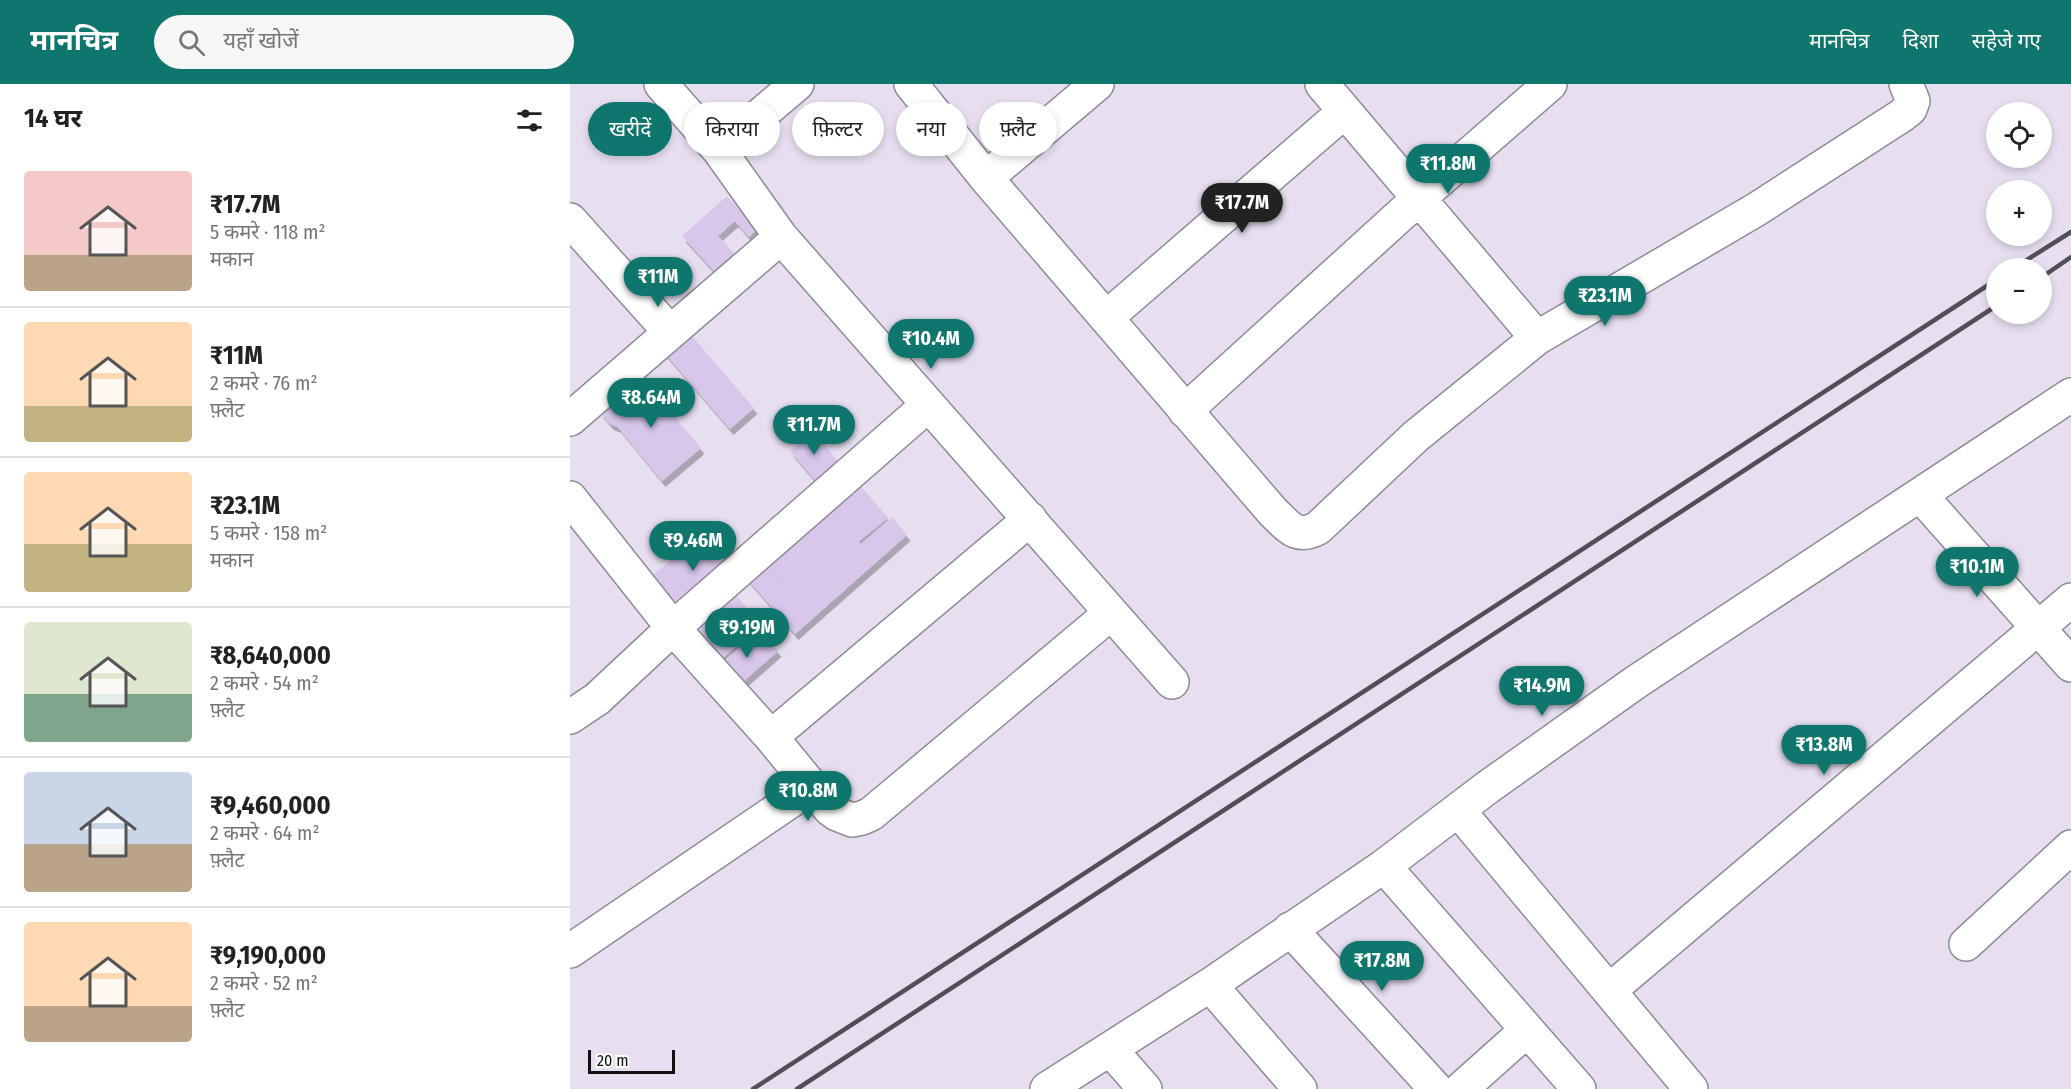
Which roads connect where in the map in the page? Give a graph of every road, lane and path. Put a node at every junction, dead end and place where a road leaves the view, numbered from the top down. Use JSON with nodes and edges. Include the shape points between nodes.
{"nodes":[{"id":1,"x":661,"y":84,"type":"edge"},
{"id":2,"x":797,"y":84,"type":"edge"},
{"id":3,"x":911,"y":84,"type":"edge"},
{"id":4,"x":1097,"y":84,"type":"edge"},
{"id":5,"x":1322,"y":84,"type":"edge"},
{"id":6,"x":1550,"y":84,"type":"edge"},
{"id":7,"x":1906,"y":84,"type":"edge"},
{"id":8,"x":776,"y":102,"type":"edge"},
{"id":9,"x":684,"y":110,"type":"edge"},
{"id":10,"x":1345,"y":111,"type":"junction"},
{"id":11,"x":723,"y":156,"type":"edge"},
{"id":12,"x":986,"y":178,"type":"junction"},
{"id":13,"x":1418,"y":199,"type":"junction"},
{"id":14,"x":570,"y":220,"type":"edge"},
{"id":15,"x":781,"y":237,"type":"junction"},
{"id":16,"x":1106,"y":318,"type":"junction"},
{"id":17,"x":670,"y":332,"type":"junction"},
{"id":18,"x":1537,"y":338,"type":"junction"},
{"id":19,"x":2071,"y":395,"type":"edge"},
{"id":20,"x":928,"y":405,"type":"junction"},
{"id":21,"x":1185,"y":411,"type":"junction"},
{"id":22,"x":570,"y":419,"type":"edge"},
{"id":23,"x":1921,"y":496,"type":"junction"},
{"id":24,"x":570,"y":498,"type":"edge"},
{"id":25,"x":1030,"y":519,"type":"junction"},
{"id":26,"x":2071,"y":600,"type":"edge"},
{"id":27,"x":1111,"y":613,"type":"junction"},
{"id":28,"x":673,"y":628,"type":"junction"},
{"id":29,"x":2038,"y":628,"type":"junction"},
{"id":30,"x":2071,"y":665,"type":"edge"},
{"id":31,"x":1172,"y":682,"type":"dead end"},
{"id":32,"x":570,"y":717,"type":"edge"},
{"id":33,"x":771,"y":737,"type":"junction"},
{"id":34,"x":811,"y":787,"type":"junction"},
{"id":35,"x":1458,"y":810,"type":"junction"},
{"id":36,"x":2071,"y":847,"type":"edge"},
{"id":37,"x":1384,"y":866,"type":"junction"},
{"id":38,"x":1290,"y":929,"type":"junction"},
{"id":39,"x":1966,"y":944,"type":"dead end"},
{"id":40,"x":570,"y":951,"type":"edge"},
{"id":41,"x":1210,"y":985,"type":"junction"},
{"id":42,"x":1610,"y":990,"type":"junction"},
{"id":43,"x":1527,"y":1030,"type":"junction"},
{"id":44,"x":1110,"y":1048,"type":"junction"},
{"id":45,"x":1047,"y":1089,"type":"edge"},
{"id":46,"x":1145,"y":1089,"type":"edge"},
{"id":47,"x":1300,"y":1089,"type":"edge"},
{"id":48,"x":1436,"y":1089,"type":"edge"},
{"id":49,"x":1461,"y":1089,"type":"edge"},
{"id":50,"x":1579,"y":1089,"type":"edge"},
{"id":51,"x":1691,"y":1089,"type":"edge"}],
"edges":[{"from":1,"to":9,"type":"street"},
{"from":2,"to":8,"type":"street"},
{"from":3,"to":12,"type":"street"},
{"from":4,"to":12,"type":"street"},
{"from":5,"to":10,"type":"street"},
{"from":6,"to":13,"type":"street"},
{"from":7,"to":18,"type":"street","via":[[1913,101],[1901,116],[1757,209]]},
{"from":10,"to":13,"type":"street"},
{"from":10,"to":16,"type":"street"},
{"from":11,"to":15,"type":"street"},
{"from":12,"to":16,"type":"street"},
{"from":13,"to":18,"type":"street"},
{"from":13,"to":21,"type":"street"},
{"from":14,"to":17,"type":"street"},
{"from":15,"to":17,"type":"street"},
{"from":15,"to":20,"type":"street"},
{"from":16,"to":21,"type":"street"},
{"from":17,"to":22,"type":"street"},
{"from":18,"to":21,"type":"street","via":[[1416,436],[1307,534],[1290,528],[1273,512]]},
{"from":19,"to":23,"type":"street"},
{"from":20,"to":25,"type":"street"},
{"from":20,"to":28,"type":"street"},
{"from":23,"to":29,"type":"street"},
{"from":23,"to":35,"type":"street","via":[[1636,682]]},
{"from":24,"to":28,"type":"street"},
{"from":25,"to":27,"type":"street"},
{"from":25,"to":33,"type":"street"},
{"from":26,"to":29,"type":"street"},
{"from":27,"to":31,"type":"street"},
{"from":27,"to":34,"type":"street","via":[[871,814],[862,819],[845,818]]},
{"from":28,"to":32,"type":"street","via":[[597,699]]},
{"from":28,"to":33,"type":"street"},
{"from":29,"to":30,"type":"street"},
{"from":29,"to":42,"type":"street"},
{"from":33,"to":34,"type":"street"},
{"from":34,"to":40,"type":"street"},
{"from":35,"to":37,"type":"street"},
{"from":35,"to":42,"type":"street"},
{"from":36,"to":39,"type":"street"},
{"from":37,"to":38,"type":"street"},
{"from":37,"to":43,"type":"street"},
{"from":38,"to":41,"type":"street"},
{"from":38,"to":48,"type":"street"},
{"from":41,"to":44,"type":"street"},
{"from":41,"to":47,"type":"street"},
{"from":42,"to":51,"type":"street"},
{"from":43,"to":49,"type":"street"},
{"from":43,"to":50,"type":"street"},
{"from":44,"to":45,"type":"street"},
{"from":44,"to":46,"type":"street"}]}
